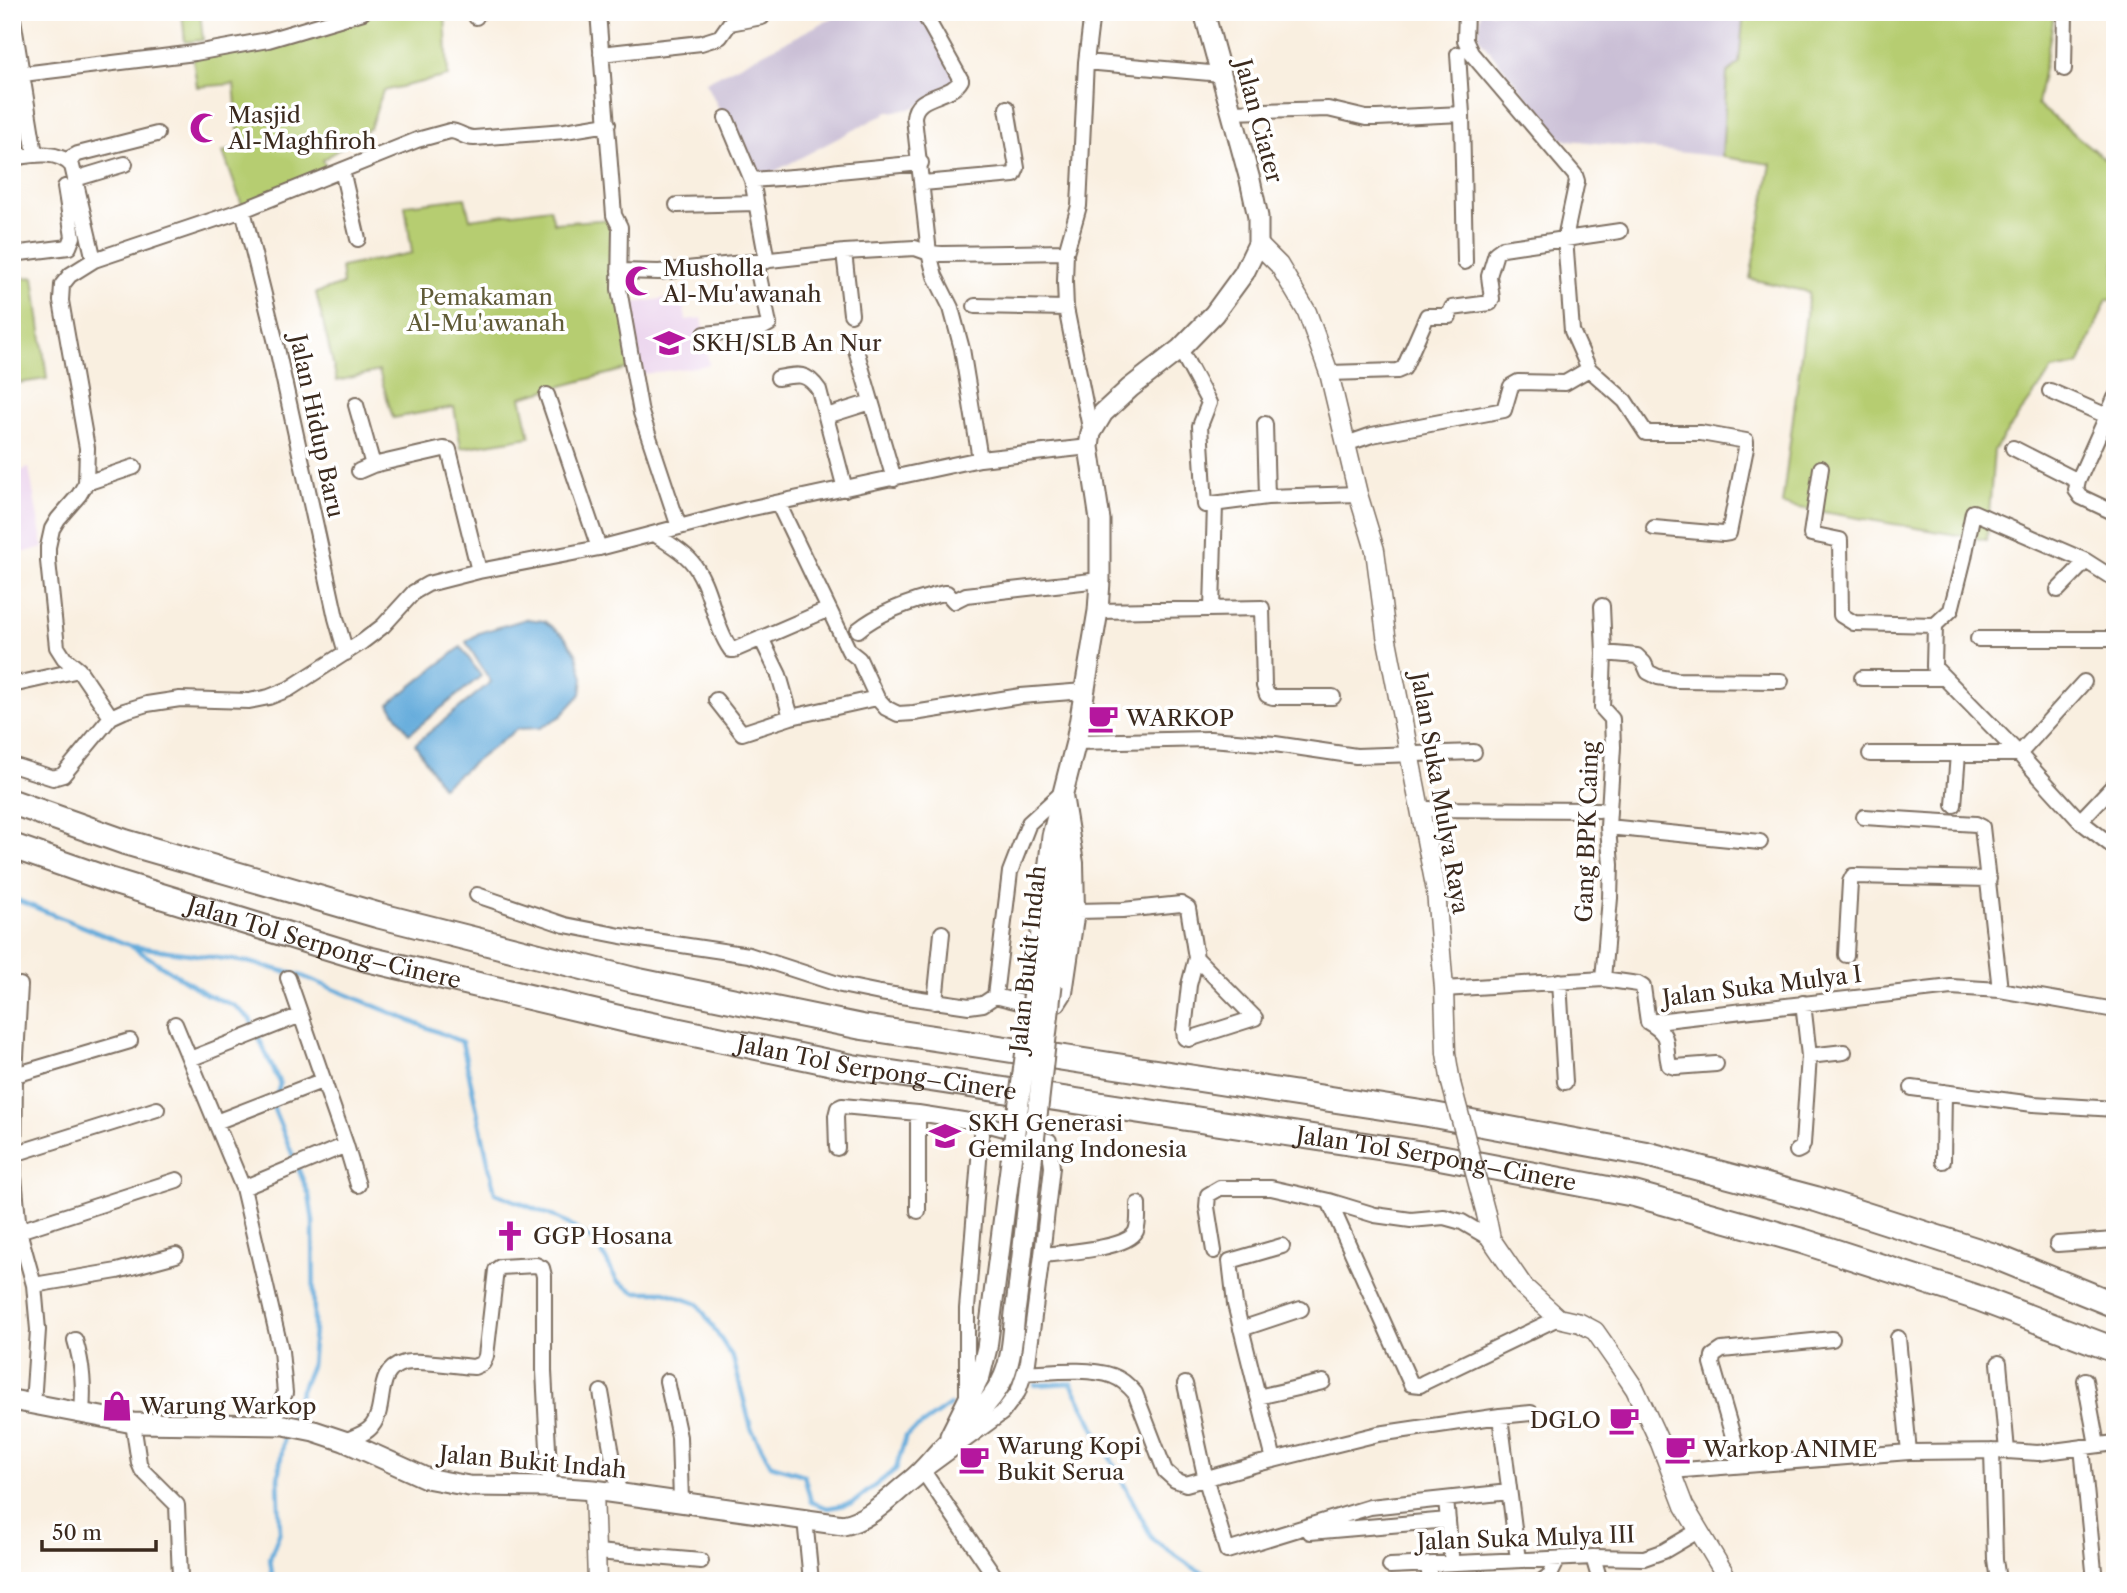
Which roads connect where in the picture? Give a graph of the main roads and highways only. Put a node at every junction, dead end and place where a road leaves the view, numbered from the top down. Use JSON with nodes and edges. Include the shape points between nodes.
{"nodes":[{"id":1,"x":1204,"y":12,"type":"edge"},
{"id":2,"x":1090,"y":440,"type":"joint"},
{"id":3,"x":12,"y":802,"type":"edge"},
{"id":4,"x":12,"y":846,"type":"edge"},
{"id":5,"x":1043,"y":984,"type":"junction"},
{"id":6,"x":2115,"y":1304,"type":"edge"},
{"id":7,"x":2115,"y":1350,"type":"edge"},
{"id":8,"x":12,"y":1399,"type":"edge"},
{"id":9,"x":946,"y":1443,"type":"junction"}],
"edges":[{"from":1,"to":2,"type":"main road","name":"Jalan Ciater","via":[[1258,217],[1258,244],[1244,273],[1214,314],[1103,413]]},
{"from":2,"to":5,"type":"main road","name":"Jalan Bukit Indah","via":[[1100,520],[1098,611],[1064,791],[1060,930]]},
{"from":3,"to":6,"type":"highway","name":"Jalan Tol Serpong–Cinere","via":[[125,842],[377,915],[634,980],[862,1027],[1428,1114],[1646,1154],[1816,1199],[1994,1256]]},
{"from":4,"to":7,"type":"highway","name":"Jalan Tol Serpong–Cinere","via":[[368,959],[628,1020],[852,1067],[1424,1154],[1634,1194],[1815,1245],[1978,1298]]},
{"from":5,"to":9,"type":"main road","name":"Jalan Bukit Indah","bridge":true,"via":[[1011,1161],[987,1348],[980,1376]]},
{"from":5,"to":9,"type":"main road","name":"Jalan Bukit Indah","bridge":true,"via":[[1032,1160],[1010,1348],[1004,1376],[992,1397]]},
{"from":8,"to":9,"type":"main road","name":"Jalan Bukit Indah","via":[[133,1423],[283,1425],[344,1441],[426,1478],[469,1486],[594,1490],[843,1525],[867,1515],[923,1471]]}]}
